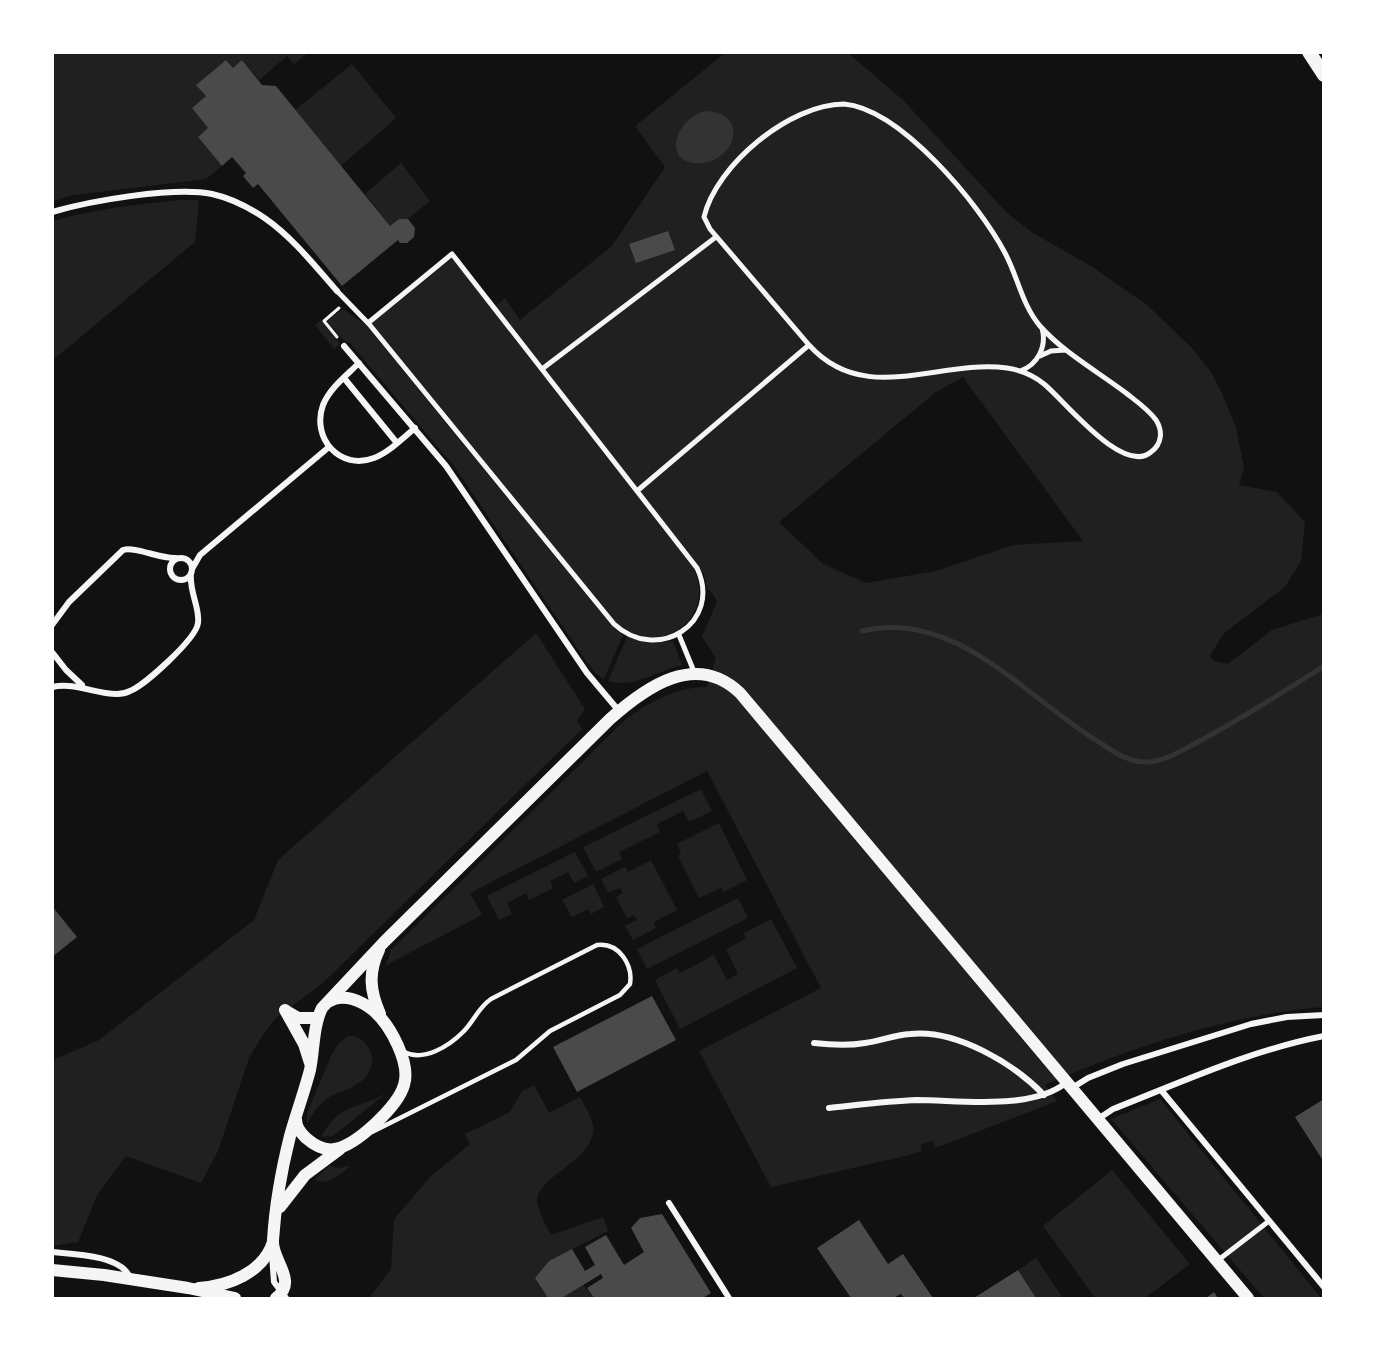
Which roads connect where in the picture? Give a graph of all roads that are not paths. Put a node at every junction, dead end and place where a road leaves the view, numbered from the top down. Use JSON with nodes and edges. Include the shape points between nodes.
{"nodes":[{"id":1,"x":1309,"y":52,"type":"edge"},
{"id":2,"x":1323,"y":75,"type":"edge"},
{"id":3,"x":52,"y":213,"type":"edge"},
{"id":4,"x":716,"y":237,"type":"junction"},
{"id":5,"x":337,"y":291,"type":"joint"},
{"id":6,"x":368,"y":323,"type":"junction"},
{"id":7,"x":1040,"y":326,"type":"junction"},
{"id":8,"x":809,"y":345,"type":"junction"},
{"id":9,"x":344,"y":346,"type":"road end"},
{"id":10,"x":1068,"y":351,"type":"junction"},
{"id":11,"x":1034,"y":361,"type":"junction"},
{"id":12,"x":359,"y":363,"type":"junction"},
{"id":13,"x":542,"y":369,"type":"junction"},
{"id":14,"x":1018,"y":371,"type":"junction"},
{"id":15,"x":1033,"y":376,"type":"junction"},
{"id":16,"x":344,"y":378,"type":"junction"},
{"id":17,"x":415,"y":428,"type":"junction"},
{"id":18,"x":397,"y":443,"type":"junction"},
{"id":19,"x":329,"y":447,"type":"junction"},
{"id":20,"x":637,"y":491,"type":"junction"},
{"id":21,"x":200,"y":555,"type":"junction"},
{"id":22,"x":180,"y":558,"type":"junction"},
{"id":23,"x":192,"y":571,"type":"junction"},
{"id":24,"x":52,"y":625,"type":"edge"},
{"id":25,"x":679,"y":635,"type":"junction"},
{"id":26,"x":52,"y":654,"type":"edge"},
{"id":27,"x":695,"y":674,"type":"junction"},
{"id":28,"x":52,"y":687,"type":"edge"},
{"id":29,"x":86,"y":688,"type":"junction"},
{"id":30,"x":619,"y":711,"type":"junction"},
{"id":31,"x":386,"y":941,"type":"junction"},
{"id":32,"x":327,"y":1003,"type":"junction"},
{"id":33,"x":1323,"y":1015,"type":"edge"},
{"id":34,"x":318,"y":1018,"type":"junction"},
{"id":35,"x":384,"y":1023,"type":"junction"},
{"id":36,"x":1323,"y":1036,"type":"edge"},
{"id":37,"x":814,"y":1043,"type":"dead end"},
{"id":38,"x":398,"y":1047,"type":"junction"},
{"id":39,"x":309,"y":1072,"type":"junction"},
{"id":40,"x":1070,"y":1085,"type":"junction"},
{"id":41,"x":1161,"y":1090,"type":"junction"},
{"id":42,"x":1044,"y":1095,"type":"junction"},
{"id":43,"x":829,"y":1108,"type":"dead end"},
{"id":44,"x":296,"y":1115,"type":"junction"},
{"id":45,"x":1098,"y":1119,"type":"junction"},
{"id":46,"x":360,"y":1135,"type":"junction"},
{"id":47,"x":342,"y":1147,"type":"junction"},
{"id":48,"x":669,"y":1203,"type":"dead end"},
{"id":49,"x":277,"y":1213,"type":"junction"},
{"id":50,"x":1269,"y":1221,"type":"junction"},
{"id":51,"x":273,"y":1242,"type":"junction"},
{"id":52,"x":52,"y":1252,"type":"edge"},
{"id":53,"x":1217,"y":1261,"type":"junction"},
{"id":54,"x":52,"y":1270,"type":"edge"},
{"id":55,"x":130,"y":1279,"type":"junction"},
{"id":56,"x":1323,"y":1287,"type":"edge"},
{"id":57,"x":188,"y":1288,"type":"junction"},
{"id":58,"x":281,"y":1297,"type":"edge"},
{"id":59,"x":235,"y":1299,"type":"edge"},
{"id":60,"x":729,"y":1299,"type":"edge"},
{"id":61,"x":1248,"y":1299,"type":"edge"}],
"edges":[{"from":1,"to":2,"type":"main road"},
{"from":3,"to":5,"type":"street","via":[[131,197],[187,192],[217,195],[273,224]]},
{"from":4,"to":7,"type":"street","via":[[704,220],[707,206],[754,144],[774,128],[812,109],[837,104],[859,106],[901,130],[978,211],[1006,255],[1027,307]]},
{"from":4,"to":8,"type":"street"},
{"from":4,"to":13,"type":"street"},
{"from":5,"to":6,"type":"street"},
{"from":6,"to":13,"type":"street","via":[[452,254]]},
{"from":6,"to":25,"type":"street","via":[[614,624],[640,639],[657,641]]},
{"from":7,"to":10,"type":"street"},
{"from":7,"to":11,"type":"street","via":[[1043,343]]},
{"from":8,"to":14,"type":"street","via":[[835,367],[864,377],[891,378],[962,369]]},
{"from":8,"to":20,"type":"street"},
{"from":9,"to":12,"type":"street"},
{"from":10,"to":11,"type":"street","via":[[1051,351]]},
{"from":10,"to":15,"type":"street","via":[[1155,419],[1161,434],[1152,452],[1135,457],[1120,451],[1084,425]]},
{"from":11,"to":14,"type":"street"},
{"from":11,"to":15,"type":"street","via":[[1030,369]]},
{"from":12,"to":16,"type":"street"},
{"from":12,"to":17,"type":"street"},
{"from":13,"to":20,"type":"street"},
{"from":14,"to":15,"type":"street"},
{"from":16,"to":18,"type":"street"},
{"from":16,"to":19,"type":"street","via":[[330,393],[322,411],[321,432]]},
{"from":17,"to":18,"type":"street"},
{"from":17,"to":30,"type":"street","via":[[454,477],[586,673]]},
{"from":18,"to":19,"type":"street","via":[[362,461],[348,459]]},
{"from":19,"to":21,"type":"street"},
{"from":20,"to":25,"type":"street","via":[[700,575],[703,596],[698,612]]},
{"from":21,"to":22,"type":"street"},
{"from":21,"to":23,"type":"street"},
{"from":22,"to":23,"type":"street","via":[[190,562]]},
{"from":22,"to":23,"type":"street","via":[[170,567],[173,577],[183,580]]},
{"from":22,"to":24,"type":"street","via":[[123,550],[69,602]]},
{"from":23,"to":29,"type":"street","via":[[191,590],[198,622],[190,640],[130,692],[106,693]]},
{"from":25,"to":27,"type":"street"},
{"from":26,"to":29,"type":"street"},
{"from":27,"to":30,"type":"main road","via":[[660,683]]},
{"from":27,"to":40,"type":"main road","via":[[719,678],[740,693]]},
{"from":28,"to":29,"type":"street"},
{"from":30,"to":31,"type":"main road"},
{"from":31,"to":32,"type":"main road"},
{"from":31,"to":35,"type":"main road","via":[[370,979]]},
{"from":32,"to":34,"type":"main road"},
{"from":32,"to":35,"type":"main road","via":[[338,998],[354,999]]},
{"from":33,"to":40,"type":"street","via":[[1251,1023]]},
{"from":34,"to":39,"type":"main road"},
{"from":34,"to":39,"type":"main road","via":[[298,1018],[285,1010],[307,1050]]},
{"from":35,"to":38,"type":"main road"},
{"from":36,"to":41,"type":"street","via":[[1258,1053]]},
{"from":37,"to":42,"type":"street","via":[[851,1045],[909,1034],[936,1035],[962,1042],[1002,1061]]},
{"from":38,"to":46,"type":"main road","via":[[406,1071],[402,1091],[389,1109]]},
{"from":38,"to":46,"type":"lane","via":[[409,1054],[428,1054],[462,1033],[491,999],[597,945],[617,950],[630,969],[630,984],[623,993],[550,1031],[516,1060],[386,1126]]},
{"from":39,"to":44,"type":"main road"},
{"from":40,"to":42,"type":"street"},
{"from":40,"to":45,"type":"main road"},
{"from":41,"to":45,"type":"street"},
{"from":41,"to":50,"type":"street"},
{"from":42,"to":43,"type":"street"},
{"from":44,"to":47,"type":"main road","via":[[297,1129],[310,1142],[326,1149]]},
{"from":44,"to":49,"type":"main road"},
{"from":45,"to":53,"type":"main road"},
{"from":46,"to":47,"type":"main road"},
{"from":47,"to":49,"type":"main road","via":[[305,1175]]},
{"from":48,"to":60,"type":"street"},
{"from":49,"to":51,"type":"main road"},
{"from":50,"to":53,"type":"street"},
{"from":50,"to":56,"type":"street"},
{"from":51,"to":57,"type":"main road","via":[[262,1260],[237,1279],[213,1287]]},
{"from":51,"to":58,"type":"main road","via":[[285,1276]]},
{"from":52,"to":55,"type":"street","via":[[114,1263],[127,1271]]},
{"from":53,"to":61,"type":"main road"},
{"from":54,"to":55,"type":"main road"},
{"from":55,"to":57,"type":"main road"},
{"from":57,"to":59,"type":"main road"}]}
